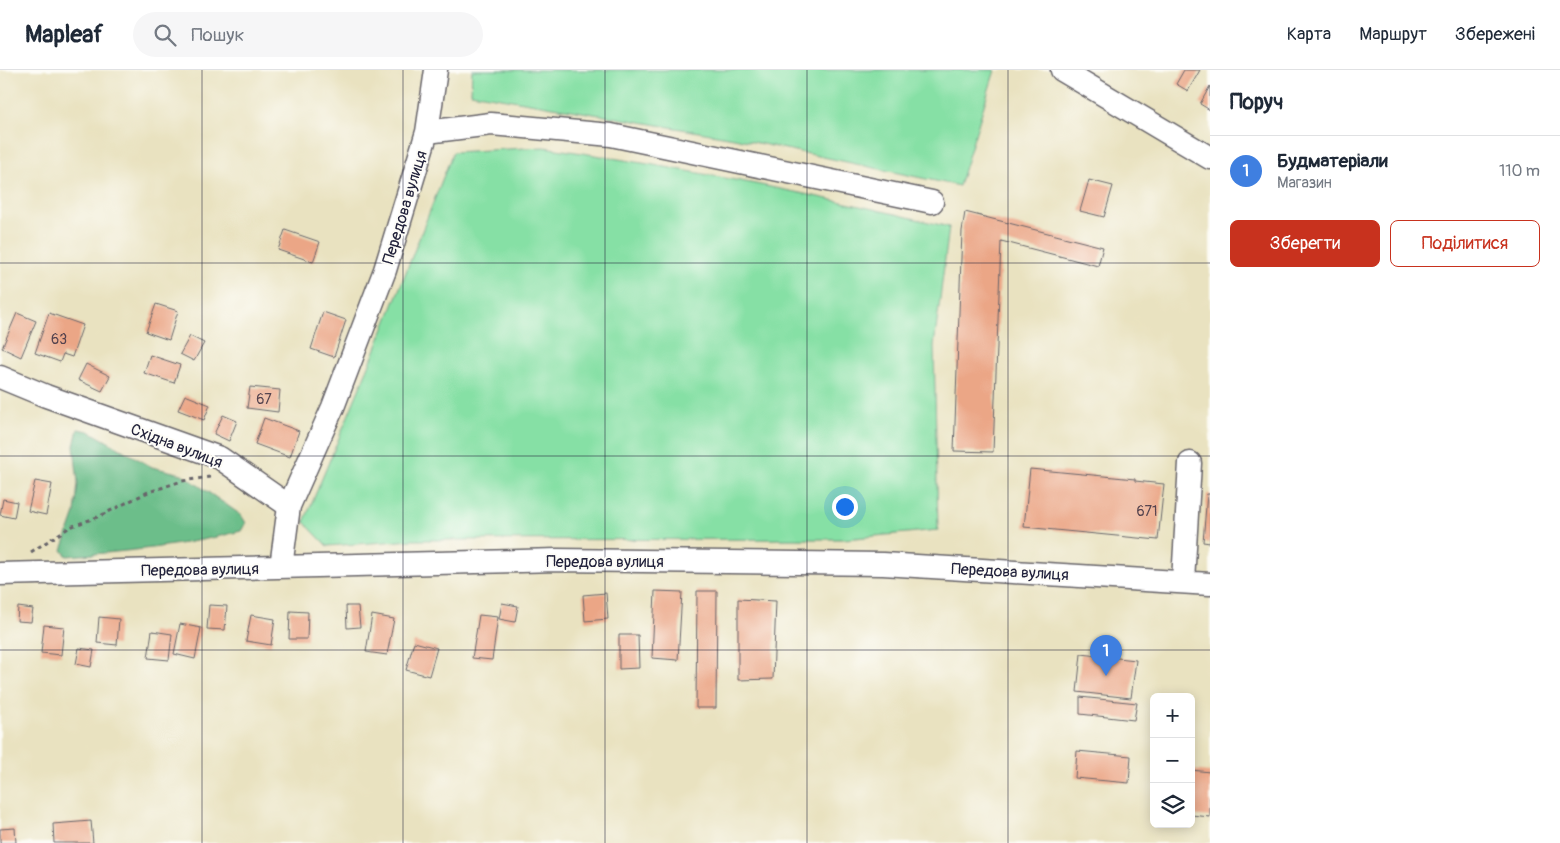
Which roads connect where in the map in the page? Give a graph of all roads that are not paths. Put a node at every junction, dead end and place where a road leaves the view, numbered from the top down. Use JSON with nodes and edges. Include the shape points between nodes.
{"nodes":[{"id":1,"x":436,"y":70,"type":"edge"},
{"id":2,"x":1062,"y":70,"type":"edge"},
{"id":3,"x":427,"y":132,"type":"junction"},
{"id":4,"x":1210,"y":158,"type":"edge"},
{"id":5,"x":932,"y":202,"type":"dead end"},
{"id":6,"x":0,"y":377,"type":"edge"},
{"id":7,"x":1190,"y":463,"type":"dead end"},
{"id":8,"x":289,"y":506,"type":"junction"},
{"id":9,"x":281,"y":567,"type":"junction"},
{"id":10,"x":0,"y":574,"type":"edge"},
{"id":11,"x":1183,"y":581,"type":"junction"},
{"id":12,"x":1210,"y":584,"type":"edge"}],
"edges":[{"from":1,"to":3,"type":"street","name":"Передова вулиця"},
{"from":2,"to":4,"type":"street"},
{"from":3,"to":5,"type":"street","via":[[491,124],[612,135]]},
{"from":3,"to":8,"type":"street","name":"Передова вулиця","via":[[385,270],[333,407]]},
{"from":6,"to":8,"type":"street","name":"Східна вулиця","via":[[220,458]]},
{"from":7,"to":11,"type":"street"},
{"from":8,"to":9,"type":"street"},
{"from":9,"to":10,"type":"street","name":"Передова вулиця"},
{"from":9,"to":11,"type":"street","name":"Передова вулиця","via":[[557,560],[882,564]]},
{"from":11,"to":12,"type":"street","name":"Передова вулиця"}]}
